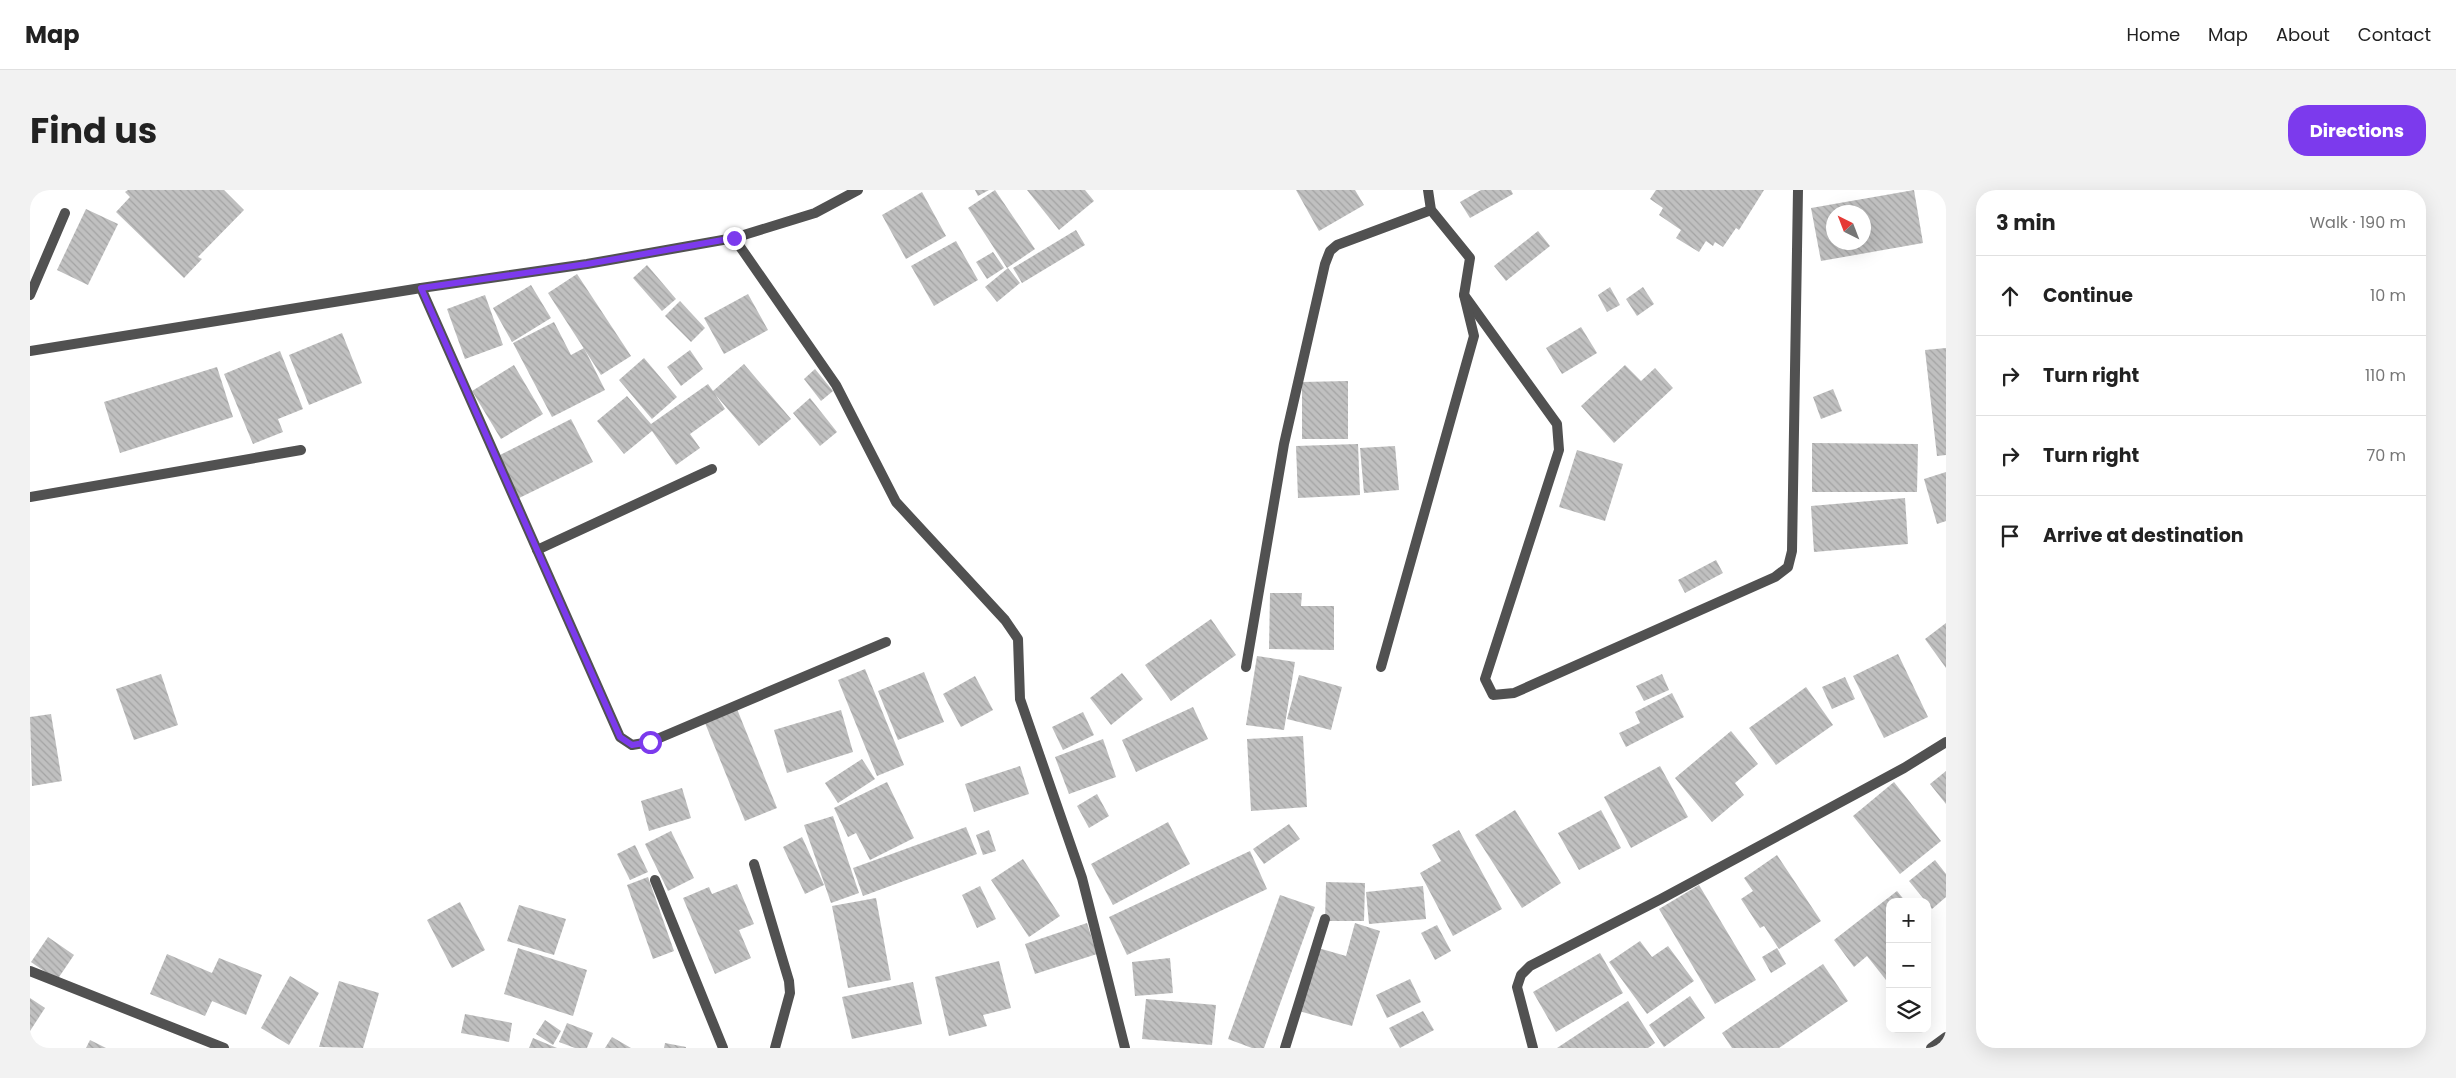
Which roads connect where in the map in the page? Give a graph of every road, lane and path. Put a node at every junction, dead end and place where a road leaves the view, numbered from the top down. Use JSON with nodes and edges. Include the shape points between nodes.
{"nodes":[{"id":1,"x":858,"y":190,"type":"edge"},
{"id":2,"x":1428,"y":190,"type":"edge"},
{"id":3,"x":1798,"y":190,"type":"edge"},
{"id":4,"x":1431,"y":210,"type":"junction"},
{"id":5,"x":65,"y":213,"type":"dead end"},
{"id":6,"x":734,"y":238,"type":"junction"},
{"id":7,"x":421,"y":288,"type":"junction"},
{"id":8,"x":30,"y":295,"type":"edge"},
{"id":9,"x":1464,"y":295,"type":"junction"},
{"id":10,"x":30,"y":351,"type":"edge"},
{"id":11,"x":301,"y":450,"type":"dead end"},
{"id":12,"x":712,"y":468,"type":"dead end"},
{"id":13,"x":30,"y":497,"type":"edge"},
{"id":14,"x":537,"y":550,"type":"junction"},
{"id":15,"x":886,"y":642,"type":"dead end"},
{"id":16,"x":1246,"y":667,"type":"dead end"},
{"id":17,"x":1381,"y":667,"type":"dead end"},
{"id":18,"x":1946,"y":742,"type":"edge"},
{"id":19,"x":754,"y":864,"type":"dead end"},
{"id":20,"x":655,"y":880,"type":"dead end"},
{"id":21,"x":1326,"y":919,"type":"dead end"},
{"id":22,"x":30,"y":971,"type":"edge"},
{"id":23,"x":1946,"y":1037,"type":"edge"},
{"id":24,"x":224,"y":1048,"type":"edge"},
{"id":25,"x":723,"y":1048,"type":"edge"},
{"id":26,"x":775,"y":1048,"type":"edge"},
{"id":27,"x":1125,"y":1048,"type":"edge"},
{"id":28,"x":1285,"y":1048,"type":"edge"},
{"id":29,"x":1533,"y":1048,"type":"edge"},
{"id":30,"x":1931,"y":1048,"type":"edge"}],
"edges":[{"from":1,"to":6,"type":"street","via":[[815,213]]},
{"from":2,"to":4,"type":"street"},
{"from":3,"to":9,"type":"street","via":[[1792,551],[1788,567],[1775,577],[1514,693],[1494,695],[1484,679],[1559,450],[1557,424]]},
{"from":4,"to":9,"type":"street","via":[[1470,258]]},
{"from":4,"to":16,"type":"street","via":[[1330,250],[1284,444]]},
{"from":5,"to":8,"type":"street"},
{"from":6,"to":7,"type":"street"},
{"from":6,"to":27,"type":"street","via":[[836,385],[896,502],[1006,620],[1018,639],[1020,699],[1082,878]]},
{"from":7,"to":10,"type":"street"},
{"from":7,"to":14,"type":"street"},
{"from":9,"to":17,"type":"street","via":[[1474,336]]},
{"from":11,"to":13,"type":"street"},
{"from":12,"to":14,"type":"street"},
{"from":14,"to":15,"type":"street","via":[[620,737],[632,745],[650,742]]},
{"from":18,"to":29,"type":"street","via":[[1904,768],[1661,899],[1530,966],[1521,975],[1517,987]]},
{"from":19,"to":26,"type":"street","via":[[789,981],[790,993]]},
{"from":20,"to":25,"type":"street"},
{"from":21,"to":28,"type":"street"},
{"from":22,"to":24,"type":"street"},
{"from":23,"to":30,"type":"street"}]}
